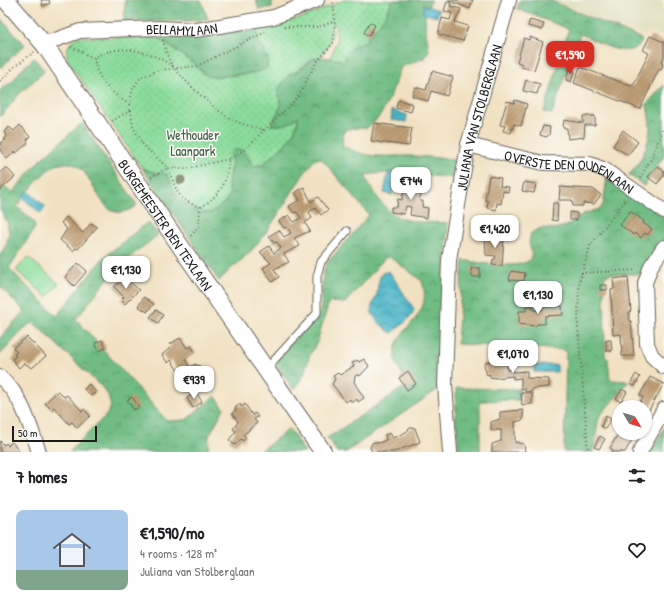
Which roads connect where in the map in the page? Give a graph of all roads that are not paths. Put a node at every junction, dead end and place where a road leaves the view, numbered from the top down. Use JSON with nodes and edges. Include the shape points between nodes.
{"nodes":[{"id":1,"x":6,"y":0,"type":"edge"},
{"id":2,"x":317,"y":0,"type":"edge"},
{"id":3,"x":509,"y":0,"type":"edge"},
{"id":4,"x":44,"y":44,"type":"junction"},
{"id":5,"x":468,"y":145,"type":"junction"},
{"id":6,"x":664,"y":211,"type":"edge"},
{"id":7,"x":347,"y":231,"type":"dead end"},
{"id":8,"x":664,"y":247,"type":"edge"},
{"id":9,"x":664,"y":367,"type":"edge"},
{"id":10,"x":266,"y":369,"type":"junction"},
{"id":11,"x":0,"y":377,"type":"edge"},
{"id":12,"x":664,"y":409,"type":"edge"},
{"id":13,"x":39,"y":452,"type":"edge"},
{"id":14,"x":323,"y":452,"type":"edge"},
{"id":15,"x":450,"y":452,"type":"edge"},
{"id":16,"x":640,"y":452,"type":"edge"}],
"edges":[{"from":1,"to":4,"type":"street","name":"BURGEMEESTER DEN TEXLAAN"},
{"from":2,"to":4,"type":"street","name":"BELLAMYLAAN","via":[[274,17],[196,30],[159,28],[80,31]]},
{"from":3,"to":5,"type":"street","name":"JULIANA VAN STOLBERGLAAN"},
{"from":4,"to":10,"type":"street","name":"BURGEMEESTER DEN TEXLAAN"},
{"from":5,"to":6,"type":"street","name":"OVERSTE DEN OUDENLAAN","via":[[544,163],[590,164],[605,170]]},
{"from":5,"to":15,"type":"street","name":"JULIANA VAN STOLBERGLAAN","via":[[449,260],[446,385]]},
{"from":7,"to":10,"type":"lane","via":[[321,262],[317,313]]},
{"from":8,"to":9,"type":"street","via":[[644,284],[647,344],[652,356]]},
{"from":10,"to":14,"type":"street","name":"BURGEMEESTER DEN TEXLAAN"},
{"from":11,"to":13,"type":"street","via":[[17,397]]},
{"from":12,"to":16,"type":"street"}]}
